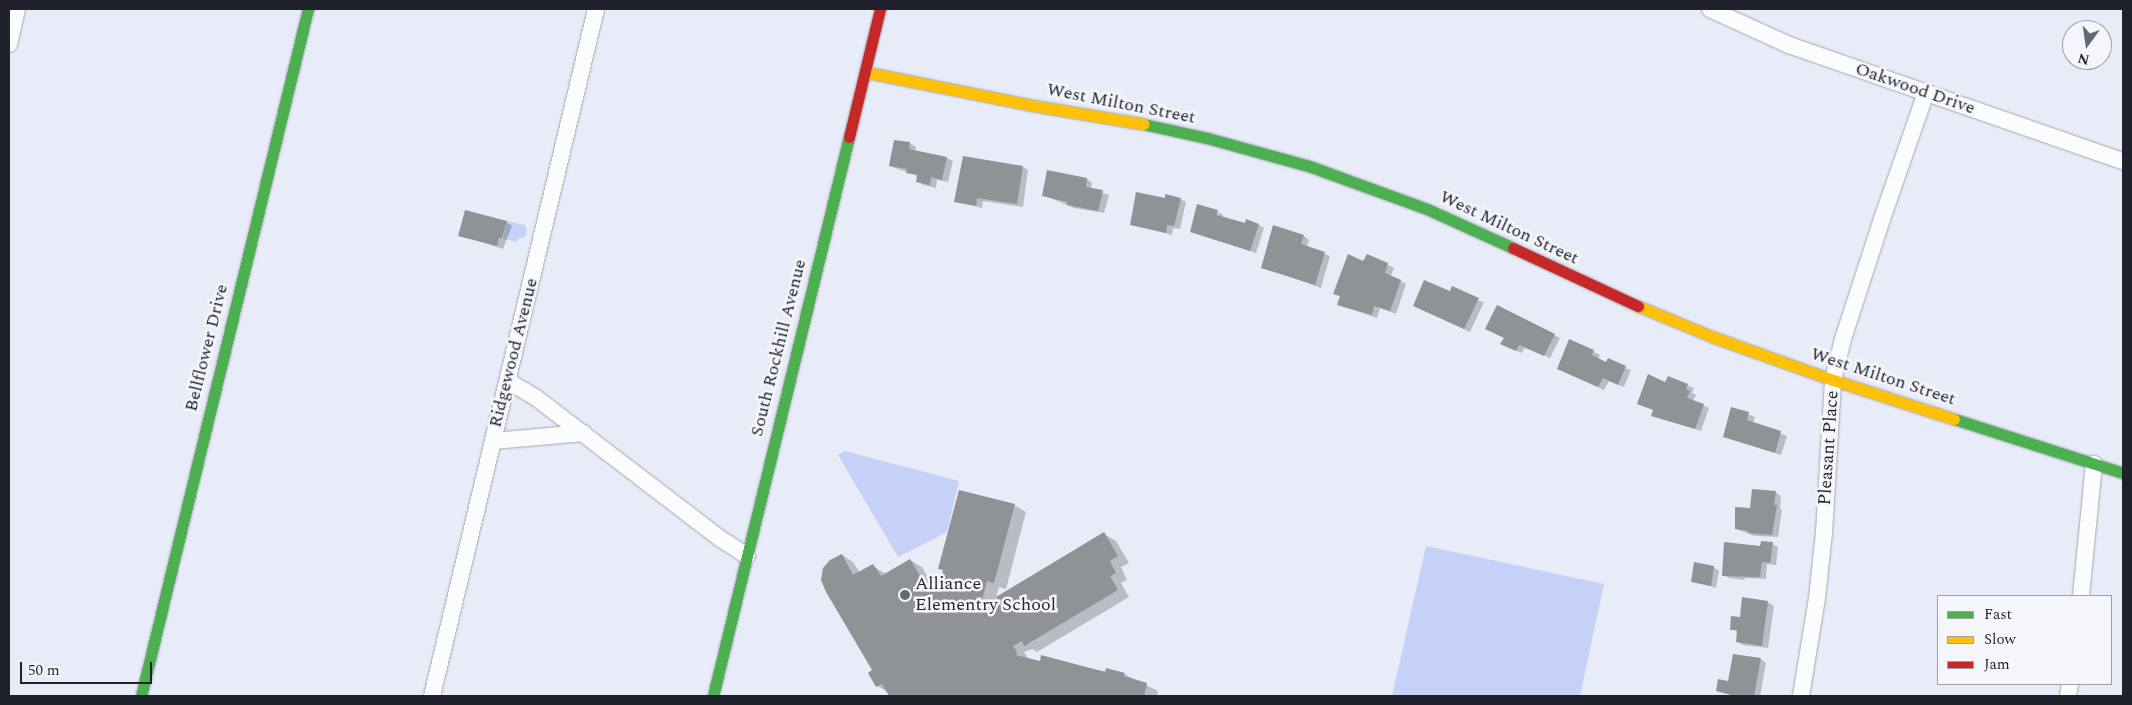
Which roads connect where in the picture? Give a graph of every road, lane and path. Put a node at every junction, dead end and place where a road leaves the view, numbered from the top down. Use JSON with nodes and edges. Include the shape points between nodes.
{"nodes":[{"id":1,"x":17,"y":9,"type":"edge"},
{"id":2,"x":308,"y":9,"type":"edge"},
{"id":3,"x":596,"y":9,"type":"edge"},
{"id":4,"x":880,"y":9,"type":"edge"},
{"id":5,"x":1710,"y":9,"type":"edge"},
{"id":6,"x":9,"y":44,"type":"edge"},
{"id":7,"x":864,"y":72,"type":"junction"},
{"id":8,"x":1926,"y":93,"type":"junction"},
{"id":9,"x":2123,"y":161,"type":"edge"},
{"id":10,"x":508,"y":380,"type":"junction"},
{"id":11,"x":1834,"y":380,"type":"junction"},
{"id":12,"x":584,"y":433,"type":"junction"},
{"id":13,"x":493,"y":441,"type":"junction"},
{"id":14,"x":2094,"y":464,"type":"junction"},
{"id":15,"x":2123,"y":473,"type":"edge"},
{"id":16,"x":747,"y":556,"type":"junction"},
{"id":17,"x":2081,"y":595,"type":"edge"},
{"id":18,"x":141,"y":696,"type":"edge"},
{"id":19,"x":432,"y":696,"type":"edge"},
{"id":20,"x":713,"y":696,"type":"edge"},
{"id":21,"x":1801,"y":696,"type":"edge"}],
"edges":[{"from":1,"to":6,"type":"street"},
{"from":2,"to":18,"type":"street","name":"Bellflower Drive"},
{"from":3,"to":10,"type":"street","name":"Ridgewood Avenue"},
{"from":4,"to":7,"type":"street","name":"South Rockhill Avenue"},
{"from":5,"to":8,"type":"street","name":"Oakwood Drive","via":[[1789,45]]},
{"from":7,"to":11,"type":"street","name":"West Milton Street","via":[[1128,121],[1207,138],[1309,166],[1427,209],[1654,314]]},
{"from":7,"to":16,"type":"street","name":"South Rockhill Avenue"},
{"from":8,"to":9,"type":"street","name":"Oakwood Drive"},
{"from":8,"to":11,"type":"street","name":"Pleasant Place","via":[[1876,238]]},
{"from":10,"to":12,"type":"street"},
{"from":10,"to":13,"type":"street","name":"Ridgewood Avenue"},
{"from":11,"to":14,"type":"street","name":"West Milton Street"},
{"from":11,"to":21,"type":"street","name":"Pleasant Place","via":[[1818,594]]},
{"from":12,"to":13,"type":"street"},
{"from":12,"to":16,"type":"street"},
{"from":13,"to":19,"type":"street","name":"Ridgewood Avenue"},
{"from":14,"to":15,"type":"street","name":"West Milton Street"},
{"from":14,"to":17,"type":"street"},
{"from":16,"to":20,"type":"street","name":"South Rockhill Avenue"}]}
